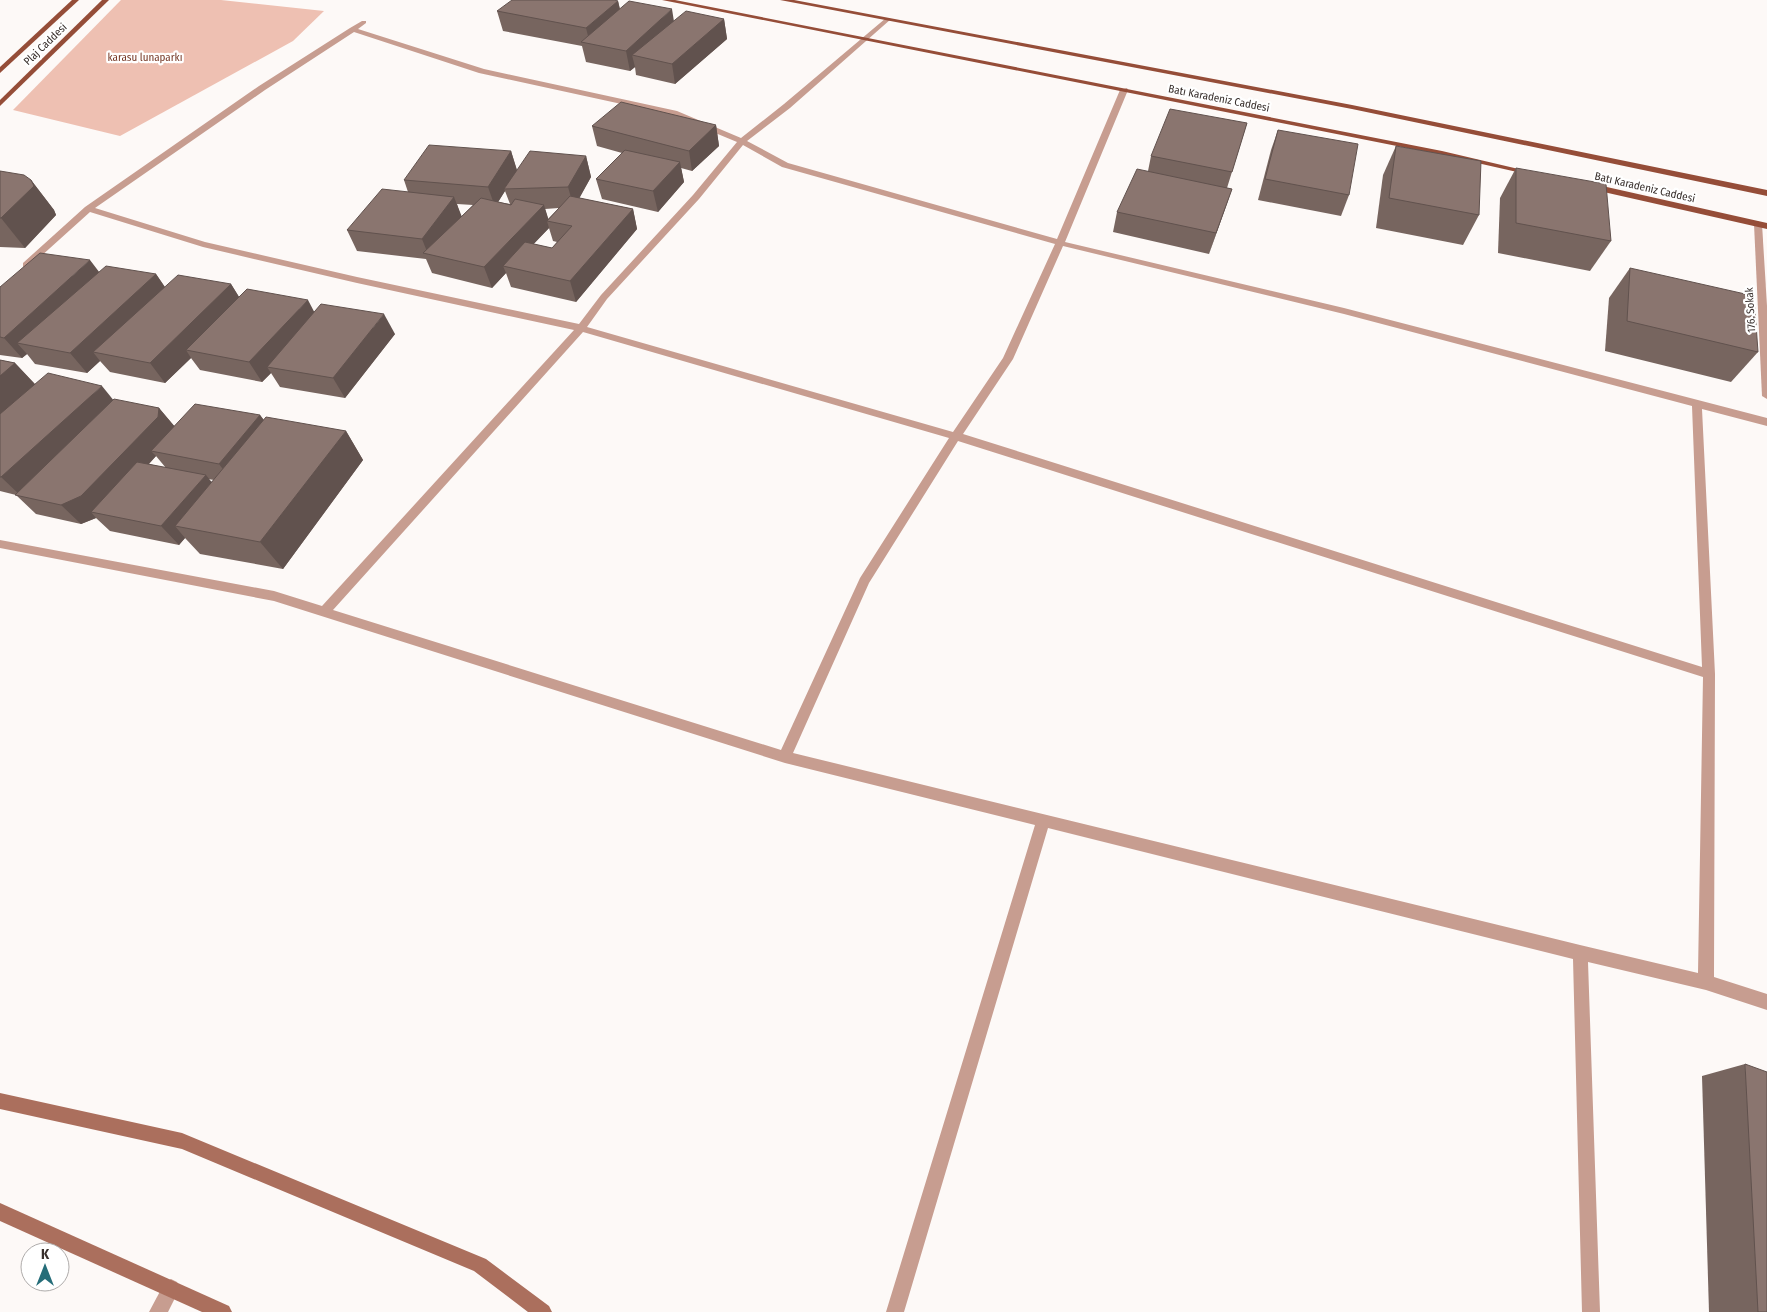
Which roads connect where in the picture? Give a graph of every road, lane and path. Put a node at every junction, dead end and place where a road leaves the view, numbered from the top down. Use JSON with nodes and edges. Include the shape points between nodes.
{"nodes":[{"id":1,"x":76,"y":0,"type":"edge"},
{"id":2,"x":106,"y":0,"type":"edge"},
{"id":3,"x":665,"y":0,"type":"edge"},
{"id":4,"x":783,"y":0,"type":"edge"},
{"id":5,"x":888,"y":19,"type":"junction"},
{"id":6,"x":364,"y":22,"type":"dead end"},
{"id":7,"x":352,"y":29,"type":"junction"},
{"id":8,"x":866,"y":40,"type":"junction"},
{"id":9,"x":0,"y":71,"type":"edge"},
{"id":10,"x":1124,"y":90,"type":"junction"},
{"id":11,"x":0,"y":104,"type":"edge"},
{"id":12,"x":742,"y":141,"type":"junction"},
{"id":13,"x":1538,"y":175,"type":"edge"},
{"id":14,"x":1576,"y":183,"type":"edge"},
{"id":15,"x":1767,"y":193,"type":"edge"},
{"id":16,"x":88,"y":208,"type":"junction"},
{"id":17,"x":1762,"y":225,"type":"edge"},
{"id":18,"x":1060,"y":242,"type":"junction"},
{"id":19,"x":18,"y":274,"type":"edge"},
{"id":20,"x":581,"y":328,"type":"junction"},
{"id":21,"x":1767,"y":396,"type":"edge"},
{"id":22,"x":1697,"y":404,"type":"junction"},
{"id":23,"x":1767,"y":422,"type":"edge"},
{"id":24,"x":956,"y":436,"type":"junction"},
{"id":25,"x":0,"y":544,"type":"edge"},
{"id":26,"x":325,"y":611,"type":"junction"},
{"id":27,"x":1709,"y":674,"type":"junction"},
{"id":28,"x":785,"y":757,"type":"junction"},
{"id":29,"x":1043,"y":821,"type":"junction"},
{"id":30,"x":1580,"y":953,"type":"junction"},
{"id":31,"x":1706,"y":982,"type":"junction"},
{"id":32,"x":1767,"y":1002,"type":"edge"},
{"id":33,"x":0,"y":1101,"type":"edge"},
{"id":34,"x":0,"y":1212,"type":"edge"},
{"id":35,"x":172,"y":1288,"type":"junction"},
{"id":36,"x":158,"y":1312,"type":"edge"},
{"id":37,"x":223,"y":1312,"type":"edge"},
{"id":38,"x":543,"y":1312,"type":"edge"},
{"id":39,"x":895,"y":1312,"type":"edge"},
{"id":40,"x":1591,"y":1312,"type":"edge"}],
"edges":[{"from":1,"to":9,"type":"main road","name":"Plaj Caddesi"},
{"from":2,"to":11,"type":"main road","name":"Plaj Caddesi"},
{"from":3,"to":8,"type":"main road","name":"Batı Karadeniz Caddesi"},
{"from":4,"to":5,"type":"main road","name":"Batı Karadeniz Caddesi"},
{"from":5,"to":8,"type":"street"},
{"from":5,"to":15,"type":"main road","name":"Batı Karadeniz Caddesi","via":[[1352,107]]},
{"from":6,"to":7,"type":"street"},
{"from":7,"to":12,"type":"street","via":[[482,72],[674,113]]},
{"from":7,"to":16,"type":"street"},
{"from":8,"to":10,"type":"main road","name":"Batı Karadeniz Caddesi"},
{"from":8,"to":12,"type":"street"},
{"from":10,"to":13,"type":"main road","name":"Batı Karadeniz Caddesi"},
{"from":10,"to":18,"type":"street"},
{"from":12,"to":18,"type":"street","via":[[785,165]]},
{"from":12,"to":20,"type":"street","via":[[696,197],[604,297]]},
{"from":14,"to":17,"type":"main road","name":"Batı Karadeniz Caddesi"},
{"from":16,"to":19,"type":"street"},
{"from":16,"to":20,"type":"street","via":[[213,246]]},
{"from":17,"to":21,"type":"street","name":"176. Sokak"},
{"from":18,"to":22,"type":"street","via":[[1344,311]]},
{"from":18,"to":24,"type":"street","via":[[1008,359]]},
{"from":20,"to":24,"type":"street"},
{"from":20,"to":26,"type":"street"},
{"from":22,"to":23,"type":"street"},
{"from":22,"to":27,"type":"street"},
{"from":24,"to":27,"type":"street"},
{"from":24,"to":28,"type":"street","via":[[864,580]]},
{"from":25,"to":26,"type":"street","via":[[274,596]]},
{"from":26,"to":28,"type":"street"},
{"from":27,"to":31,"type":"street"},
{"from":28,"to":29,"type":"street"},
{"from":29,"to":30,"type":"street"},
{"from":29,"to":39,"type":"street"},
{"from":30,"to":31,"type":"street"},
{"from":30,"to":40,"type":"street"},
{"from":31,"to":32,"type":"street"},
{"from":33,"to":38,"type":"main road","via":[[182,1141],[480,1265]]},
{"from":34,"to":35,"type":"main road"},
{"from":35,"to":36,"type":"street"},
{"from":35,"to":37,"type":"main road"}]}
